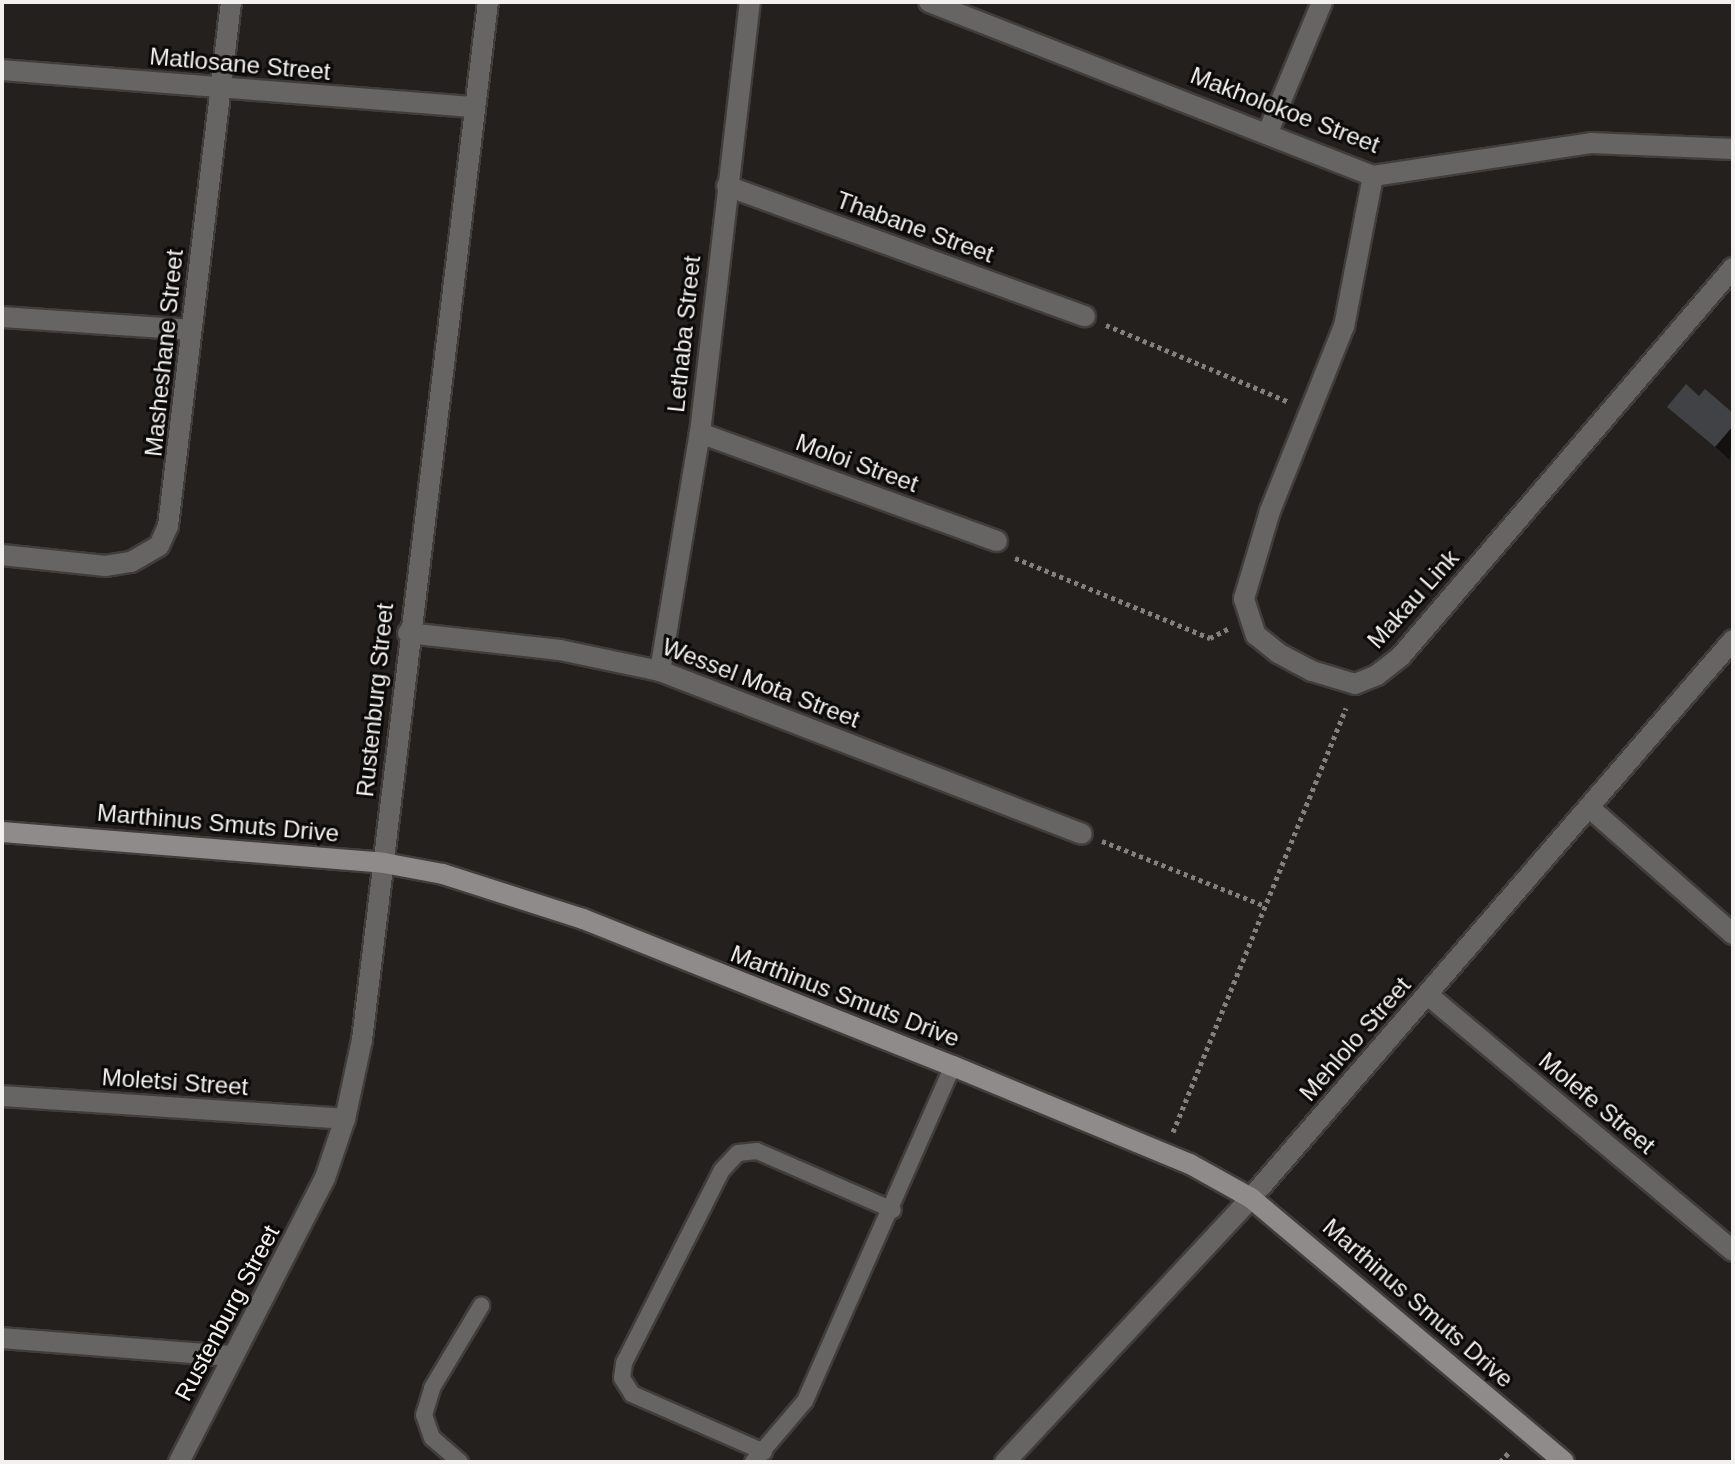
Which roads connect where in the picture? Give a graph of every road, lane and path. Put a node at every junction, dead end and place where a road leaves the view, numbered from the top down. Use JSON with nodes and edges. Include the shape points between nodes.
{"nodes":[{"id":1,"x":231,"y":2,"type":"edge"},
{"id":2,"x":488,"y":2,"type":"edge"},
{"id":3,"x":750,"y":2,"type":"edge"},
{"id":4,"x":929,"y":2,"type":"edge"},
{"id":5,"x":1322,"y":2,"type":"edge"},
{"id":6,"x":2,"y":70,"type":"edge"},
{"id":7,"x":221,"y":89,"type":"junction"},
{"id":8,"x":475,"y":107,"type":"junction"},
{"id":9,"x":1268,"y":132,"type":"junction"},
{"id":10,"x":1733,"y":149,"type":"edge"},
{"id":11,"x":1373,"y":176,"type":"junction"},
{"id":12,"x":727,"y":186,"type":"junction"},
{"id":13,"x":1733,"y":268,"type":"edge"},
{"id":14,"x":1085,"y":316,"type":"joint"},
{"id":15,"x":2,"y":317,"type":"edge"},
{"id":16,"x":191,"y":330,"type":"junction"},
{"id":17,"x":1312,"y":412,"type":"junction"},
{"id":18,"x":700,"y":433,"type":"junction"},
{"id":19,"x":997,"y":541,"type":"joint"},
{"id":20,"x":2,"y":555,"type":"edge"},
{"id":21,"x":1248,"y":619,"type":"junction"},
{"id":22,"x":408,"y":633,"type":"junction"},
{"id":23,"x":1733,"y":640,"type":"edge"},
{"id":24,"x":660,"y":671,"type":"junction"},
{"id":25,"x":1355,"y":684,"type":"junction"},
{"id":26,"x":1590,"y":808,"type":"junction"},
{"id":27,"x":2,"y":832,"type":"edge"},
{"id":28,"x":1082,"y":834,"type":"joint"},
{"id":29,"x":384,"y":863,"type":"junction"},
{"id":30,"x":1265,"y":906,"type":"junction"},
{"id":31,"x":1733,"y":934,"type":"edge"},
{"id":32,"x":1428,"y":995,"type":"junction"},
{"id":33,"x":953,"y":1066,"type":"junction"},
{"id":34,"x":2,"y":1096,"type":"edge"},
{"id":35,"x":345,"y":1119,"type":"junction"},
{"id":36,"x":1164,"y":1154,"type":"junction"},
{"id":37,"x":1251,"y":1198,"type":"junction"},
{"id":38,"x":893,"y":1210,"type":"junction"},
{"id":39,"x":1733,"y":1251,"type":"edge"},
{"id":40,"x":481,"y":1306,"type":"dead end"},
{"id":41,"x":2,"y":1338,"type":"edge"},
{"id":42,"x":233,"y":1356,"type":"junction"},
{"id":43,"x":759,"y":1457,"type":"edge"},
{"id":44,"x":179,"y":1462,"type":"edge"},
{"id":45,"x":460,"y":1462,"type":"edge"},
{"id":46,"x":1005,"y":1462,"type":"edge"},
{"id":47,"x":1564,"y":1462,"type":"edge"}],
"edges":[{"from":1,"to":7,"type":"street","name":"Masheshane Street"},
{"from":2,"to":8,"type":"street","name":"Rustenburg Street"},
{"from":3,"to":12,"type":"street","name":"Lethaba Street"},
{"from":4,"to":9,"type":"street","name":"Makholokoe Street"},
{"from":5,"to":9,"type":"street"},
{"from":6,"to":7,"type":"street","name":"Matlosane Street"},
{"from":7,"to":8,"type":"street","name":"Matlosane Street"},
{"from":7,"to":16,"type":"street","name":"Masheshane Street"},
{"from":8,"to":22,"type":"street","name":"Rustenburg Street"},
{"from":9,"to":11,"type":"street","name":"Makholokoe Street"},
{"from":10,"to":11,"type":"street","name":"Makholokoe Street","via":[[1591,143]]},
{"from":11,"to":17,"type":"street","via":[[1353,294]]},
{"from":12,"to":14,"type":"street","name":"Thabane Street"},
{"from":12,"to":18,"type":"street","name":"Lethaba Street"},
{"from":13,"to":25,"type":"street","name":"Makau Link","via":[[1401,656]]},
{"from":14,"to":17,"type":"path"},
{"from":15,"to":16,"type":"street"},
{"from":16,"to":20,"type":"street","name":"Masheshane Street","via":[[175,491],[159,546],[131,562],[105,566]]},
{"from":17,"to":21,"type":"street","via":[[1250,568],[1244,599]]},
{"from":18,"to":19,"type":"street","name":"Moloi Street"},
{"from":18,"to":24,"type":"street","name":"Lethaba Street"},
{"from":19,"to":21,"type":"path","via":[[1023,566],[1210,638]]},
{"from":21,"to":25,"type":"street","via":[[1256,635],[1278,653]]},
{"from":22,"to":24,"type":"street","name":"Wessel Mota Street","via":[[560,650]]},
{"from":22,"to":29,"type":"street","name":"Rustenburg Street"},
{"from":23,"to":26,"type":"street","name":"Mehlolo Street"},
{"from":24,"to":28,"type":"street","name":"Wessel Mota Street"},
{"from":25,"to":30,"type":"path"},
{"from":26,"to":31,"type":"street"},
{"from":26,"to":32,"type":"street","name":"Mehlolo Street"},
{"from":27,"to":29,"type":"street","name":"Marthinus Smuts Drive"},
{"from":28,"to":30,"type":"path"},
{"from":29,"to":33,"type":"street","name":"Marthinus Smuts Drive","via":[[443,874],[583,919]]},
{"from":29,"to":35,"type":"street","name":"Rustenburg Street","via":[[362,1040]]},
{"from":30,"to":36,"type":"path"},
{"from":32,"to":37,"type":"street","name":"Mehlolo Street"},
{"from":32,"to":39,"type":"street","name":"Molefe Street"},
{"from":33,"to":36,"type":"street","name":"Marthinus Smuts Drive"},
{"from":33,"to":38,"type":"lane"},
{"from":34,"to":35,"type":"street","name":"Moletsi Street"},
{"from":35,"to":42,"type":"street","name":"Rustenburg Street","via":[[325,1178]]},
{"from":36,"to":37,"type":"street","name":"Marthinus Smuts Drive"},
{"from":37,"to":46,"type":"street","name":"Mehlolo Street"},
{"from":37,"to":47,"type":"street","name":"Marthinus Smuts Drive"},
{"from":38,"to":43,"type":"lane","via":[[805,1401]]},
{"from":38,"to":43,"type":"lane","via":[[757,1151],[738,1153],[722,1170],[624,1363],[622,1378],[632,1394]]},
{"from":40,"to":45,"type":"lane","via":[[432,1388],[424,1415],[432,1438]]},
{"from":41,"to":42,"type":"street"},
{"from":42,"to":44,"type":"street","name":"Rustenburg Street"}]}
